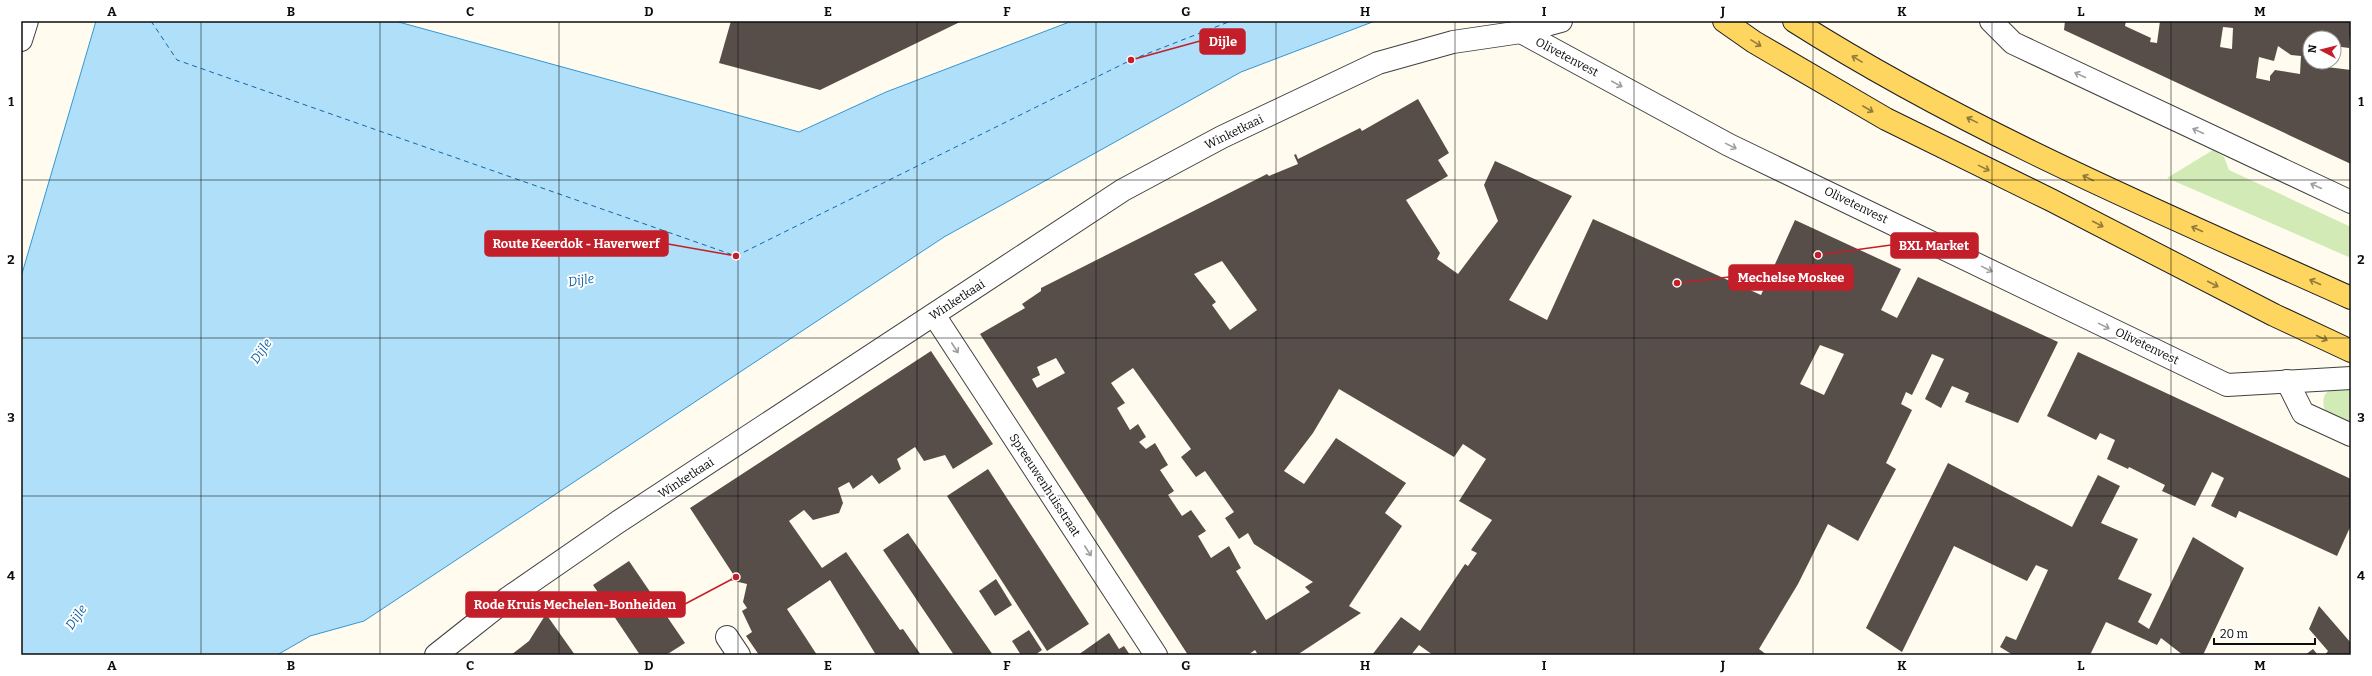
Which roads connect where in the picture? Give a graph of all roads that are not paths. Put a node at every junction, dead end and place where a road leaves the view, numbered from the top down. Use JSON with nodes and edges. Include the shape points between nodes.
{"nodes":[{"id":1,"x":27,"y":21,"type":"edge"},
{"id":2,"x":1561,"y":21,"type":"edge"},
{"id":3,"x":1724,"y":21,"type":"edge"},
{"id":4,"x":1794,"y":21,"type":"edge"},
{"id":5,"x":1991,"y":21,"type":"edge"},
{"id":6,"x":1521,"y":32,"type":"junction"},
{"id":7,"x":21,"y":40,"type":"edge"},
{"id":8,"x":2351,"y":202,"type":"edge"},
{"id":9,"x":2351,"y":298,"type":"edge"},
{"id":10,"x":934,"y":315,"type":"junction"},
{"id":11,"x":2351,"y":351,"type":"edge"},
{"id":12,"x":2351,"y":378,"type":"edge"},
{"id":13,"x":2287,"y":381,"type":"junction"},
{"id":14,"x":2351,"y":435,"type":"edge"},
{"id":15,"x":727,"y":637,"type":"dead end"},
{"id":16,"x":436,"y":655,"type":"edge"},
{"id":17,"x":739,"y":655,"type":"edge"},
{"id":18,"x":1156,"y":655,"type":"edge"}],
"edges":[{"from":1,"to":7,"type":"street"},
{"from":2,"to":6,"type":"street"},
{"from":3,"to":11,"type":"main road","one_way":true,"via":[[1754,42],[1886,119],[2051,200],[2274,315]]},
{"from":9,"to":4,"type":"main road","one_way":true,"via":[[2123,196],[1901,85]]},
{"from":8,"to":5,"type":"street","one_way":true,"via":[[2013,43]]},
{"from":6,"to":10,"type":"street","name":"Winketkaai","via":[[1453,42],[1378,63],[1222,137],[1123,190]]},
{"from":6,"to":13,"type":"street","name":"Olivetenvest","one_way":true,"via":[[1728,145],[2227,385]]},
{"from":10,"to":16,"type":"street","name":"Winketkaai","via":[[618,522],[508,598]]},
{"from":10,"to":18,"type":"street","name":"Spreeuwenhuisstraat","one_way":true},
{"from":12,"to":13,"type":"street","name":"Olivetenvest"},
{"from":13,"to":14,"type":"street","via":[[2303,413]]},
{"from":15,"to":17,"type":"street"}]}
